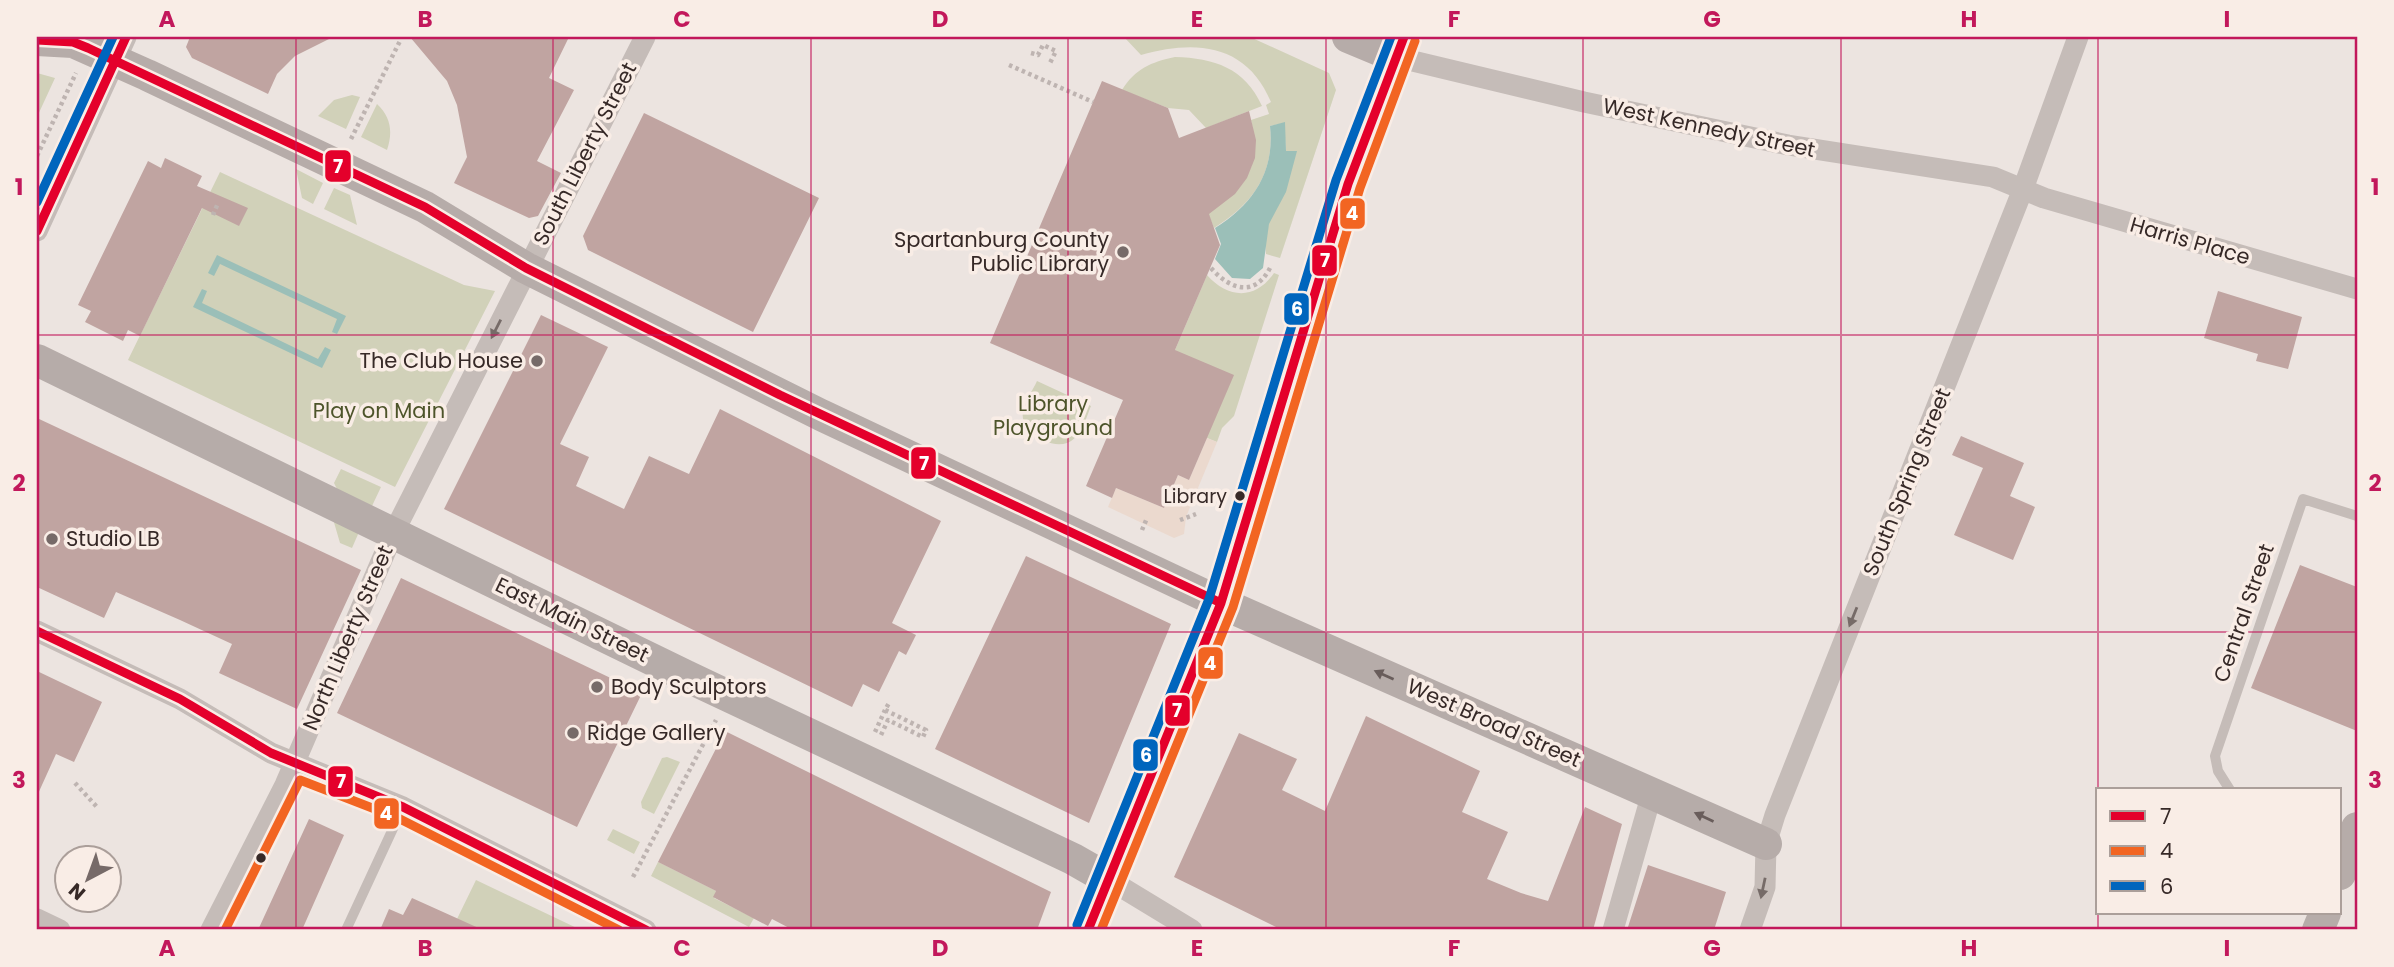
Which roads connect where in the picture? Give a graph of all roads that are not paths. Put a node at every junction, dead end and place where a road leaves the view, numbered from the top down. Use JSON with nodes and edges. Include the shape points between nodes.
{"nodes":[{"id":1,"x":645,"y":37,"type":"edge"},
{"id":2,"x":1348,"y":37,"type":"edge"},
{"id":3,"x":2078,"y":37,"type":"edge"},
{"id":4,"x":37,"y":40,"type":"edge"},
{"id":5,"x":1400,"y":47,"type":"edge"},
{"id":6,"x":120,"y":49,"type":"edge"},
{"id":7,"x":2023,"y":189,"type":"junction"},
{"id":8,"x":37,"y":231,"type":"edge"},
{"id":9,"x":526,"y":268,"type":"junction"},
{"id":10,"x":2357,"y":289,"type":"edge"},
{"id":11,"x":37,"y":360,"type":"edge"},
{"id":12,"x":2357,"y":516,"type":"edge"},
{"id":13,"x":393,"y":534,"type":"junction"},
{"id":14,"x":1221,"y":603,"type":"junction"},
{"id":15,"x":37,"y":631,"type":"edge"},
{"id":16,"x":294,"y":764,"type":"junction"},
{"id":17,"x":2229,"y":788,"type":"edge"},
{"id":18,"x":1652,"y":793,"type":"junction"},
{"id":19,"x":403,"y":807,"type":"junction"},
{"id":20,"x":2351,"y":839,"type":"edge"},
{"id":21,"x":1766,"y":844,"type":"junction"},
{"id":22,"x":2342,"y":868,"type":"edge"},
{"id":23,"x":1108,"y":879,"type":"junction"},
{"id":24,"x":37,"y":919,"type":"edge"},
{"id":25,"x":60,"y":930,"type":"edge"},
{"id":26,"x":211,"y":930,"type":"edge"},
{"id":27,"x":346,"y":930,"type":"edge"},
{"id":28,"x":646,"y":930,"type":"edge"},
{"id":29,"x":1088,"y":930,"type":"edge"},
{"id":30,"x":1192,"y":930,"type":"edge"},
{"id":31,"x":1613,"y":930,"type":"edge"},
{"id":32,"x":1750,"y":930,"type":"edge"}],
"edges":[{"from":1,"to":9,"type":"street","name":"South Liberty Street"},
{"from":2,"to":5,"type":"street"},
{"from":3,"to":7,"type":"street","name":"South Spring Street"},
{"from":4,"to":6,"type":"street","name":"West Broad Street"},
{"from":5,"to":7,"type":"street","name":"West Kennedy Street","via":[[1584,102],[1788,145],[1993,177]]},
{"from":5,"to":14,"type":"main road","via":[[1348,184]]},
{"from":6,"to":8,"type":"street"},
{"from":6,"to":9,"type":"street","name":"West Broad Street","via":[[425,208]]},
{"from":7,"to":10,"type":"street","name":"Harris Place"},
{"from":7,"to":21,"type":"street","name":"South Spring Street","one_way":true,"via":[[1774,814]]},
{"from":9,"to":13,"type":"street","name":"South Liberty Street","one_way":true},
{"from":9,"to":14,"type":"street","name":"West Broad Street","via":[[821,415]]},
{"from":11,"to":13,"type":"street","name":"East Main Street"},
{"from":12,"to":17,"type":"lane","name":"Central Street","via":[[2303,499],[2215,756]]},
{"from":13,"to":16,"type":"street","name":"North Liberty Street"},
{"from":13,"to":23,"type":"street","name":"East Main Street"},
{"from":18,"to":14,"type":"street","name":"West Broad Street","one_way":true},
{"from":14,"to":23,"type":"main road"},
{"from":15,"to":16,"type":"street","via":[[180,699]]},
{"from":16,"to":19,"type":"street"},
{"from":16,"to":26,"type":"street","name":"North Liberty Street"},
{"from":21,"to":18,"type":"street","name":"West Broad Street","one_way":true},
{"from":18,"to":31,"type":"street"},
{"from":19,"to":27,"type":"lane"},
{"from":19,"to":28,"type":"street"},
{"from":20,"to":22,"type":"street"},
{"from":21,"to":32,"type":"street","name":"South Spring Street","one_way":true,"via":[[1765,887]]},
{"from":23,"to":29,"type":"main road"},
{"from":23,"to":30,"type":"street"},
{"from":24,"to":25,"type":"street"}]}
